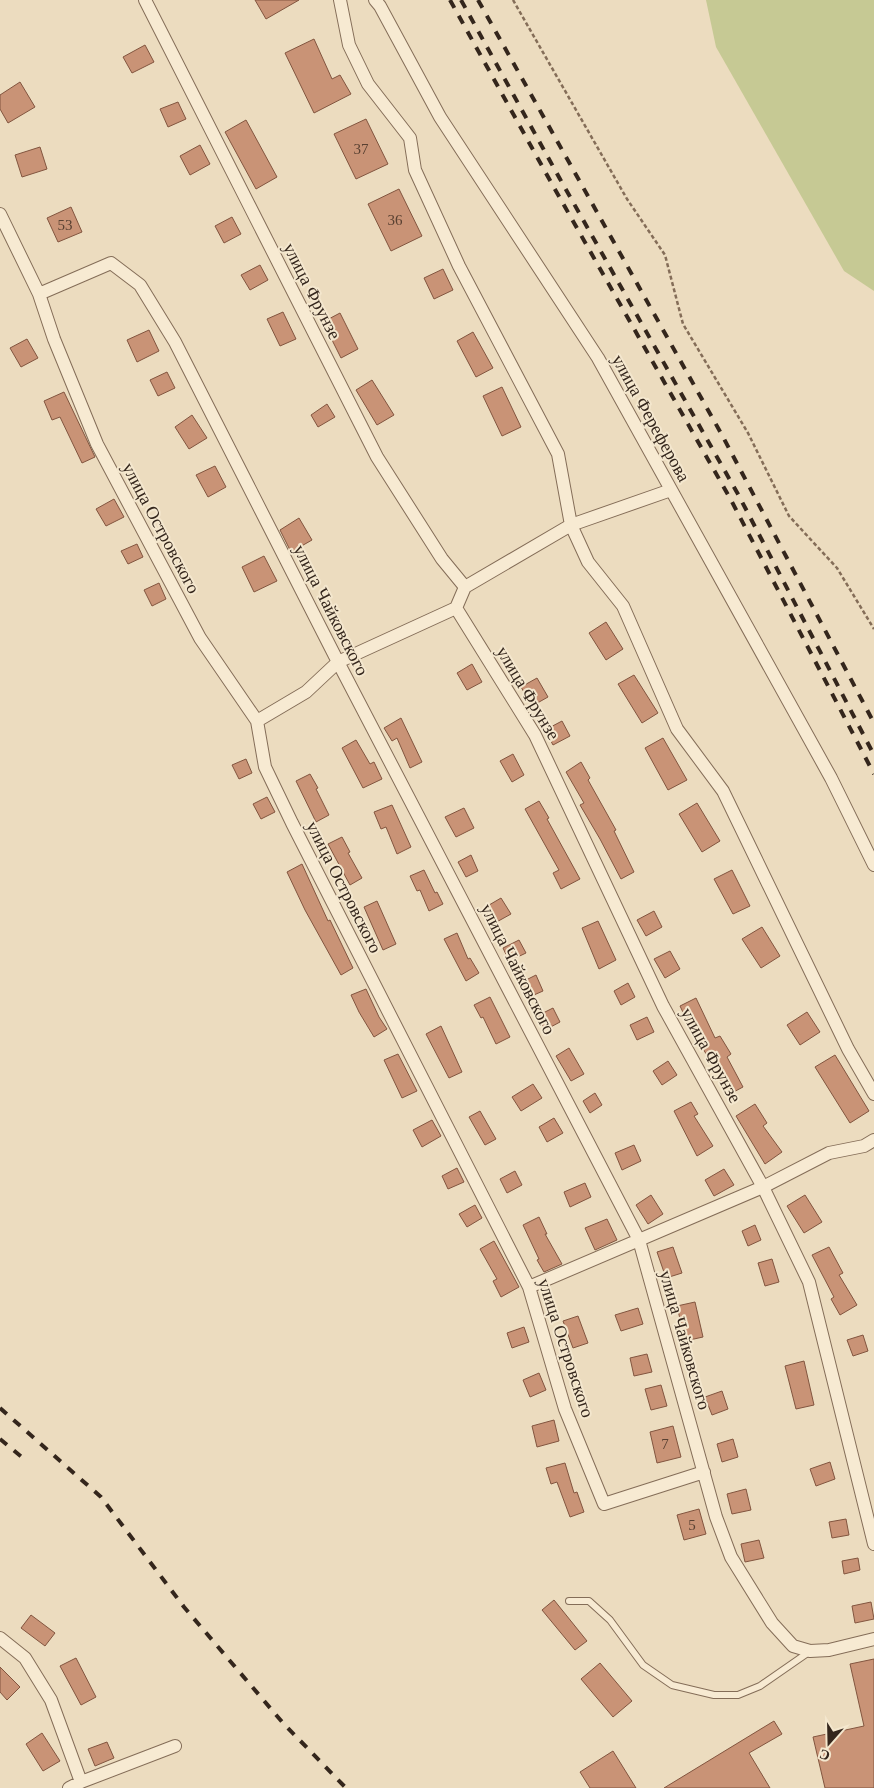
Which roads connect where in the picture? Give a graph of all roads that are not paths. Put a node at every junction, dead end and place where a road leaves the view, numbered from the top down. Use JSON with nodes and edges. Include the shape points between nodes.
{"nodes":[{"id":1,"x":144,"y":0,"type":"edge"},
{"id":2,"x":340,"y":0,"type":"edge"},
{"id":3,"x":375,"y":0,"type":"edge"},
{"id":4,"x":0,"y":214,"type":"edge"},
{"id":5,"x":39,"y":294,"type":"junction"},
{"id":6,"x":671,"y":490,"type":"junction"},
{"id":7,"x":571,"y":525,"type":"junction"},
{"id":8,"x":465,"y":587,"type":"junction"},
{"id":9,"x":456,"y":608,"type":"junction"},
{"id":10,"x":338,"y":662,"type":"junction"},
{"id":11,"x":257,"y":721,"type":"junction"},
{"id":12,"x":874,"y":865,"type":"edge"},
{"id":13,"x":874,"y":1094,"type":"edge"},
{"id":14,"x":874,"y":1140,"type":"edge"},
{"id":15,"x":762,"y":1186,"type":"junction"},
{"id":16,"x":639,"y":1240,"type":"junction"},
{"id":17,"x":529,"y":1286,"type":"junction"},
{"id":18,"x":704,"y":1472,"type":"junction"},
{"id":19,"x":874,"y":1544,"type":"edge"},
{"id":20,"x":569,"y":1601,"type":"dead end"},
{"id":21,"x":0,"y":1638,"type":"edge"},
{"id":22,"x":874,"y":1639,"type":"edge"},
{"id":23,"x":810,"y":1651,"type":"junction"},
{"id":24,"x":175,"y":1746,"type":"dead end"},
{"id":25,"x":81,"y":1782,"type":"junction"},
{"id":26,"x":69,"y":1788,"type":"edge"}],
"edges":[{"from":1,"to":8,"type":"street","name":"улица Фрунзе","via":[[377,458],[442,559]]},
{"from":2,"to":7,"type":"street","via":[[349,45],[356,61],[368,84],[410,138],[415,170],[458,266],[558,454]]},
{"from":3,"to":6,"type":"street","name":"улица Фереферова","via":[[440,117],[598,358]]},
{"from":4,"to":5,"type":"street","name":"улица Островского"},
{"from":5,"to":10,"type":"street","name":"улица Чайковского","via":[[111,262],[140,285],[175,342]]},
{"from":5,"to":11,"type":"street","name":"улица Островского","via":[[97,444],[200,638]]},
{"from":6,"to":7,"type":"street"},
{"from":6,"to":12,"type":"street","name":"улица Фереферова","via":[[831,778]]},
{"from":7,"to":8,"type":"street"},
{"from":7,"to":13,"type":"street","via":[[588,562],[623,606],[677,729],[723,791],[848,1049]]},
{"from":8,"to":9,"type":"street"},
{"from":9,"to":10,"type":"street"},
{"from":9,"to":15,"type":"street","name":"улица Фрунзе","via":[[535,735],[663,1006]]},
{"from":10,"to":11,"type":"street","via":[[306,692]]},
{"from":10,"to":16,"type":"street","name":"улица Чайковского"},
{"from":11,"to":17,"type":"street","name":"улица Островского","via":[[265,767]]},
{"from":14,"to":15,"type":"street","via":[[864,1146],[829,1152]]},
{"from":15,"to":16,"type":"street"},
{"from":15,"to":19,"type":"street","name":"улица Фрунзе","via":[[809,1282]]},
{"from":16,"to":17,"type":"street"},
{"from":16,"to":18,"type":"street","name":"улица Чайковского"},
{"from":17,"to":18,"type":"street","name":"улица Островского","via":[[565,1410],[604,1504]]},
{"from":18,"to":23,"type":"street","name":"улица Чайковского","via":[[731,1557],[772,1624],[793,1646]]},
{"from":20,"to":23,"type":"lane","via":[[589,1601],[610,1620],[643,1665],[672,1685],[714,1695],[738,1695],[760,1686]]},
{"from":21,"to":25,"type":"street","via":[[25,1658],[51,1700]]},
{"from":22,"to":23,"type":"street","via":[[829,1650]]},
{"from":24,"to":25,"type":"street"},
{"from":25,"to":26,"type":"street"}]}
